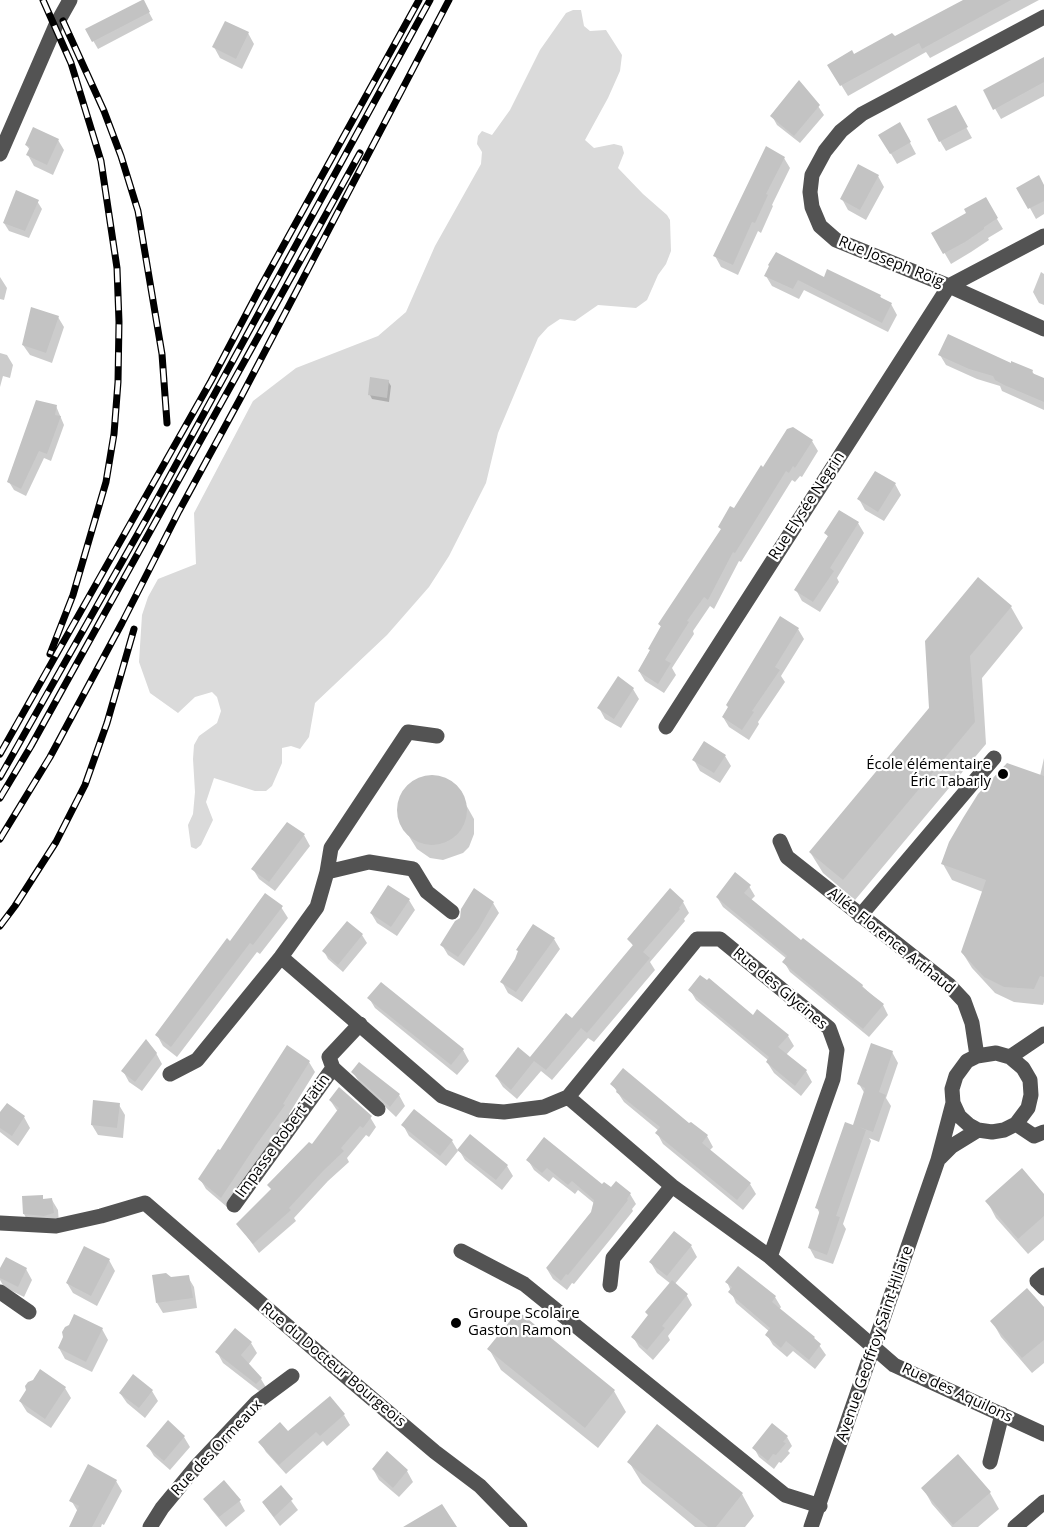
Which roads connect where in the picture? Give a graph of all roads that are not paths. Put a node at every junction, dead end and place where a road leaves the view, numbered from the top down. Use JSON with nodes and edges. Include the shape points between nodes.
{"nodes":[{"id":1,"x":70,"y":0,"type":"edge"},
{"id":2,"x":1044,"y":17,"type":"edge"},
{"id":3,"x":0,"y":154,"type":"edge"},
{"id":4,"x":1044,"y":236,"type":"edge"},
{"id":5,"x":949,"y":286,"type":"junction"},
{"id":6,"x":1044,"y":329,"type":"edge"},
{"id":7,"x":666,"y":728,"type":"dead end"},
{"id":8,"x":437,"y":736,"type":"dead end"},
{"id":9,"x":994,"y":758,"type":"dead end"},
{"id":10,"x":780,"y":841,"type":"dead end"},
{"id":11,"x":327,"y":872,"type":"junction"},
{"id":12,"x":452,"y":912,"type":"dead end"},
{"id":13,"x":860,"y":916,"type":"junction"},
{"id":14,"x":281,"y":957,"type":"junction"},
{"id":15,"x":360,"y":1024,"type":"junction"},
{"id":16,"x":1044,"y":1034,"type":"edge"},
{"id":17,"x":977,"y":1056,"type":"junction"},
{"id":18,"x":1010,"y":1057,"type":"junction"},
{"id":19,"x":333,"y":1068,"type":"junction"},
{"id":20,"x":170,"y":1074,"type":"dead end"},
{"id":21,"x":568,"y":1097,"type":"junction"},
{"id":22,"x":953,"y":1103,"type":"junction"},
{"id":23,"x":378,"y":1109,"type":"dead end"},
{"id":24,"x":1017,"y":1124,"type":"junction"},
{"id":25,"x":978,"y":1130,"type":"junction"},
{"id":26,"x":1044,"y":1132,"type":"edge"},
{"id":27,"x":938,"y":1160,"type":"junction"},
{"id":28,"x":672,"y":1186,"type":"junction"},
{"id":29,"x":234,"y":1205,"type":"dead end"},
{"id":30,"x":0,"y":1223,"type":"edge"},
{"id":31,"x":461,"y":1251,"type":"dead end"},
{"id":32,"x":770,"y":1257,"type":"junction"},
{"id":33,"x":1044,"y":1275,"type":"edge"},
{"id":34,"x":610,"y":1285,"type":"dead end"},
{"id":35,"x":1044,"y":1288,"type":"edge"},
{"id":36,"x":0,"y":1292,"type":"edge"},
{"id":37,"x":29,"y":1312,"type":"dead end"},
{"id":38,"x":874,"y":1348,"type":"junction"},
{"id":39,"x":292,"y":1377,"type":"dead end"},
{"id":40,"x":1002,"y":1414,"type":"junction"},
{"id":41,"x":1044,"y":1434,"type":"edge"},
{"id":42,"x":990,"y":1462,"type":"dead end"},
{"id":43,"x":1044,"y":1502,"type":"edge"},
{"id":44,"x":820,"y":1506,"type":"junction"},
{"id":45,"x":512,"y":1525,"type":"edge"},
{"id":46,"x":150,"y":1527,"type":"edge"},
{"id":47,"x":811,"y":1527,"type":"edge"},
{"id":48,"x":1015,"y":1527,"type":"edge"}],
"edges":[{"from":1,"to":3,"type":"street"},
{"from":2,"to":5,"type":"street","name":"Rue Joseph Roig","via":[[862,114],[841,131],[812,176],[812,207],[827,234]]},
{"from":4,"to":5,"type":"street"},
{"from":5,"to":6,"type":"street","name":"Rue Joseph Roig"},
{"from":5,"to":7,"type":"street","name":"Rue Elysée Negrin"},
{"from":8,"to":11,"type":"street","via":[[408,732],[331,848]]},
{"from":9,"to":13,"type":"street"},
{"from":10,"to":13,"type":"street","name":"Allée Florence Arthaud","via":[[787,857]]},
{"from":11,"to":12,"type":"street","via":[[369,862],[413,869],[427,892]]},
{"from":11,"to":14,"type":"street","via":[[317,907]]},
{"from":13,"to":17,"type":"street","name":"Allée Florence Arthaud","via":[[964,1001]]},
{"from":14,"to":15,"type":"street"},
{"from":14,"to":20,"type":"street","via":[[197,1060]]},
{"from":15,"to":19,"type":"street","name":"Impasse Robert Tatin","via":[[329,1057]]},
{"from":15,"to":21,"type":"street","via":[[442,1096],[479,1110],[504,1112],[544,1107]]},
{"from":16,"to":18,"type":"street"},
{"from":17,"to":18,"type":"street","via":[[996,1053]]},
{"from":17,"to":22,"type":"street","name":"Avenue Geoffroy Saint-Hilaire","via":[[967,1061],[956,1076]]},
{"from":18,"to":24,"type":"street","via":[[1030,1080],[1032,1095]]},
{"from":19,"to":23,"type":"street","name":"Impasse Robert Tatin"},
{"from":19,"to":29,"type":"street","name":"Impasse Robert Tatin"},
{"from":21,"to":28,"type":"street"},
{"from":21,"to":32,"type":"street","name":"Rue des Glycines","via":[[697,939],[720,939],[829,1028],[837,1050],[833,1079]]},
{"from":22,"to":25,"type":"street","via":[[959,1116]]},
{"from":22,"to":27,"type":"street","name":"Avenue Geoffroy Saint-Hilaire"},
{"from":24,"to":25,"type":"street","via":[[992,1132]]},
{"from":24,"to":26,"type":"street","via":[[1034,1136]]},
{"from":25,"to":27,"type":"street"},
{"from":27,"to":38,"type":"street","name":"Avenue Geoffroy Saint-Hilaire"},
{"from":28,"to":32,"type":"street"},
{"from":28,"to":34,"type":"street","via":[[613,1258]]},
{"from":30,"to":45,"type":"street","name":"Rue du Docteur Bourgeois","via":[[56,1226],[145,1203],[435,1452],[480,1486]]},
{"from":31,"to":44,"type":"street","via":[[524,1284],[785,1495]]},
{"from":32,"to":38,"type":"street"},
{"from":33,"to":35,"type":"street","via":[[1037,1281]]},
{"from":36,"to":37,"type":"street"},
{"from":38,"to":40,"type":"street","name":"Rue des Aquilons","via":[[894,1365]]},
{"from":38,"to":44,"type":"street","name":"Avenue Geoffroy Saint-Hilaire"},
{"from":39,"to":46,"type":"street","name":"Rue des Ormeaux","via":[[257,1402],[195,1468]]},
{"from":40,"to":41,"type":"street","name":"Rue des Aquilons"},
{"from":40,"to":42,"type":"street"},
{"from":43,"to":48,"type":"street"},
{"from":44,"to":47,"type":"street","name":"Avenue Geoffroy Saint-Hilaire"}]}
